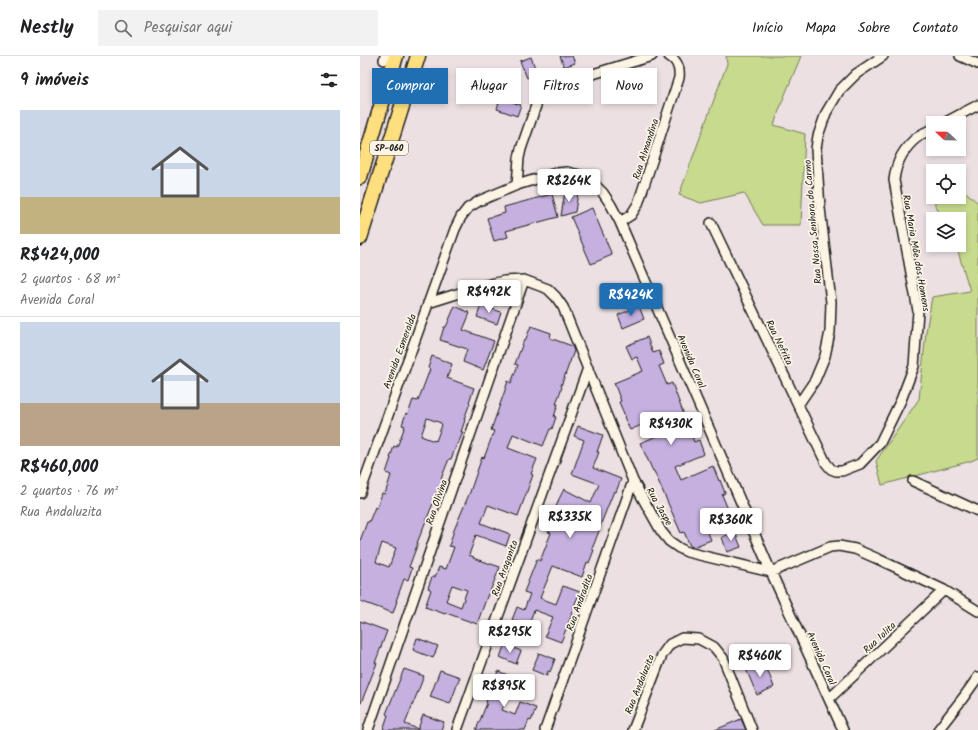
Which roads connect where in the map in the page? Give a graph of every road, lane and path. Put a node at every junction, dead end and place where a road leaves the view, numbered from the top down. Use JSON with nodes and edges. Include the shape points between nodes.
{"nodes":[{"id":1,"x":652,"y":56,"type":"edge"},
{"id":2,"x":669,"y":56,"type":"edge"},
{"id":3,"x":883,"y":56,"type":"edge"},
{"id":4,"x":960,"y":56,"type":"edge"},
{"id":5,"x":418,"y":57,"type":"edge"},
{"id":6,"x":390,"y":58,"type":"edge"},
{"id":7,"x":978,"y":64,"type":"edge"},
{"id":8,"x":978,"y":105,"type":"edge"},
{"id":9,"x":957,"y":116,"type":"edge"},
{"id":10,"x":926,"y":133,"type":"edge"},
{"id":11,"x":360,"y":176,"type":"edge"},
{"id":12,"x":518,"y":185,"type":"junction"},
{"id":13,"x":461,"y":217,"type":"joint"},
{"id":14,"x":620,"y":222,"type":"junction"},
{"id":15,"x":711,"y":223,"type":"dead end"},
{"id":16,"x":360,"y":238,"type":"edge"},
{"id":17,"x":524,"y":280,"type":"junction"},
{"id":18,"x":428,"y":303,"type":"junction"},
{"id":19,"x":588,"y":368,"type":"junction"},
{"id":20,"x":798,"y":405,"type":"junction"},
{"id":21,"x":831,"y":469,"type":"joint"},
{"id":22,"x":633,"y":481,"type":"junction"},
{"id":23,"x":913,"y":481,"type":"dead end"},
{"id":24,"x":360,"y":494,"type":"edge"},
{"id":25,"x":978,"y":511,"type":"edge"},
{"id":26,"x":771,"y":572,"type":"junction"},
{"id":27,"x":944,"y":590,"type":"junction"},
{"id":28,"x":978,"y":611,"type":"edge"},
{"id":29,"x":978,"y":677,"type":"edge"},
{"id":30,"x":829,"y":699,"type":"junction"},
{"id":31,"x":368,"y":730,"type":"edge"},
{"id":32,"x":457,"y":730,"type":"edge"},
{"id":33,"x":545,"y":730,"type":"edge"},
{"id":34,"x":632,"y":730,"type":"edge"},
{"id":35,"x":752,"y":730,"type":"edge"},
{"id":36,"x":843,"y":730,"type":"edge"},
{"id":37,"x":938,"y":730,"type":"edge"}],
"edges":[{"from":1,"to":12,"type":"street","via":[[547,88],[542,92],[518,158]]},
{"from":2,"to":14,"type":"street","name":"Rua Almandina","via":[[677,63],[679,78],[638,204],[631,215]]},
{"from":3,"to":20,"type":"street","name":"Rua Nossa Senhora do Carmo","via":[[856,74],[839,91],[826,112],[818,136],[816,149],[820,208],[831,302],[830,332],[825,356],[815,380]]},
{"from":4,"to":7,"type":"street"},
{"from":5,"to":16,"type":"highway","number":"SP-060"},
{"from":6,"to":11,"type":"highway","number":"SP-060"},
{"from":8,"to":9,"type":"street"},
{"from":10,"to":21,"type":"street","name":"Rua Maria Mãe dos Homens","via":[[908,147],[899,160],[894,180],[918,310],[914,366],[880,443],[860,464],[842,471]]},
{"from":12,"to":13,"type":"street","name":"Avenida Coral","via":[[479,201],[468,208]]},
{"from":12,"to":14,"type":"street","name":"Avenida Coral","via":[[556,173],[580,175],[603,193]]},
{"from":13,"to":18,"type":"street","name":"Avenida Esmeralda"},
{"from":14,"to":26,"type":"street","name":"Avenida Coral"},
{"from":15,"to":20,"type":"street","name":"Rua Nefrita"},
{"from":17,"to":18,"type":"street","name":"Rua Jaspe","via":[[482,286]]},
{"from":17,"to":19,"type":"street","name":"Rua Jaspe","via":[[548,289],[556,297],[563,307]]},
{"from":17,"to":31,"type":"street","name":"Rua Olivina"},
{"from":18,"to":24,"type":"street","name":"Avenida Esmeralda"},
{"from":19,"to":22,"type":"street","name":"Rua Jaspe"},
{"from":19,"to":32,"type":"street","name":"Rua Aragonita"},
{"from":20,"to":21,"type":"street","name":"Rua Nefrita"},
{"from":22,"to":26,"type":"street","name":"Rua Jaspe","via":[[661,531],[678,548]]},
{"from":22,"to":33,"type":"street","name":"Rua Andradita"},
{"from":23,"to":25,"type":"street"},
{"from":26,"to":27,"type":"street","via":[[830,547],[839,546],[855,549]]},
{"from":26,"to":30,"type":"street","name":"Avenida Coral"},
{"from":27,"to":28,"type":"street"},
{"from":27,"to":30,"type":"street","name":"Rua Iolita"},
{"from":29,"to":37,"type":"street"},
{"from":30,"to":36,"type":"street","name":"Avenida Coral"},
{"from":34,"to":35,"type":"street","name":"Rua Andaluzita","via":[[662,655],[670,644],[682,638],[700,638],[714,647],[723,658]]}]}
